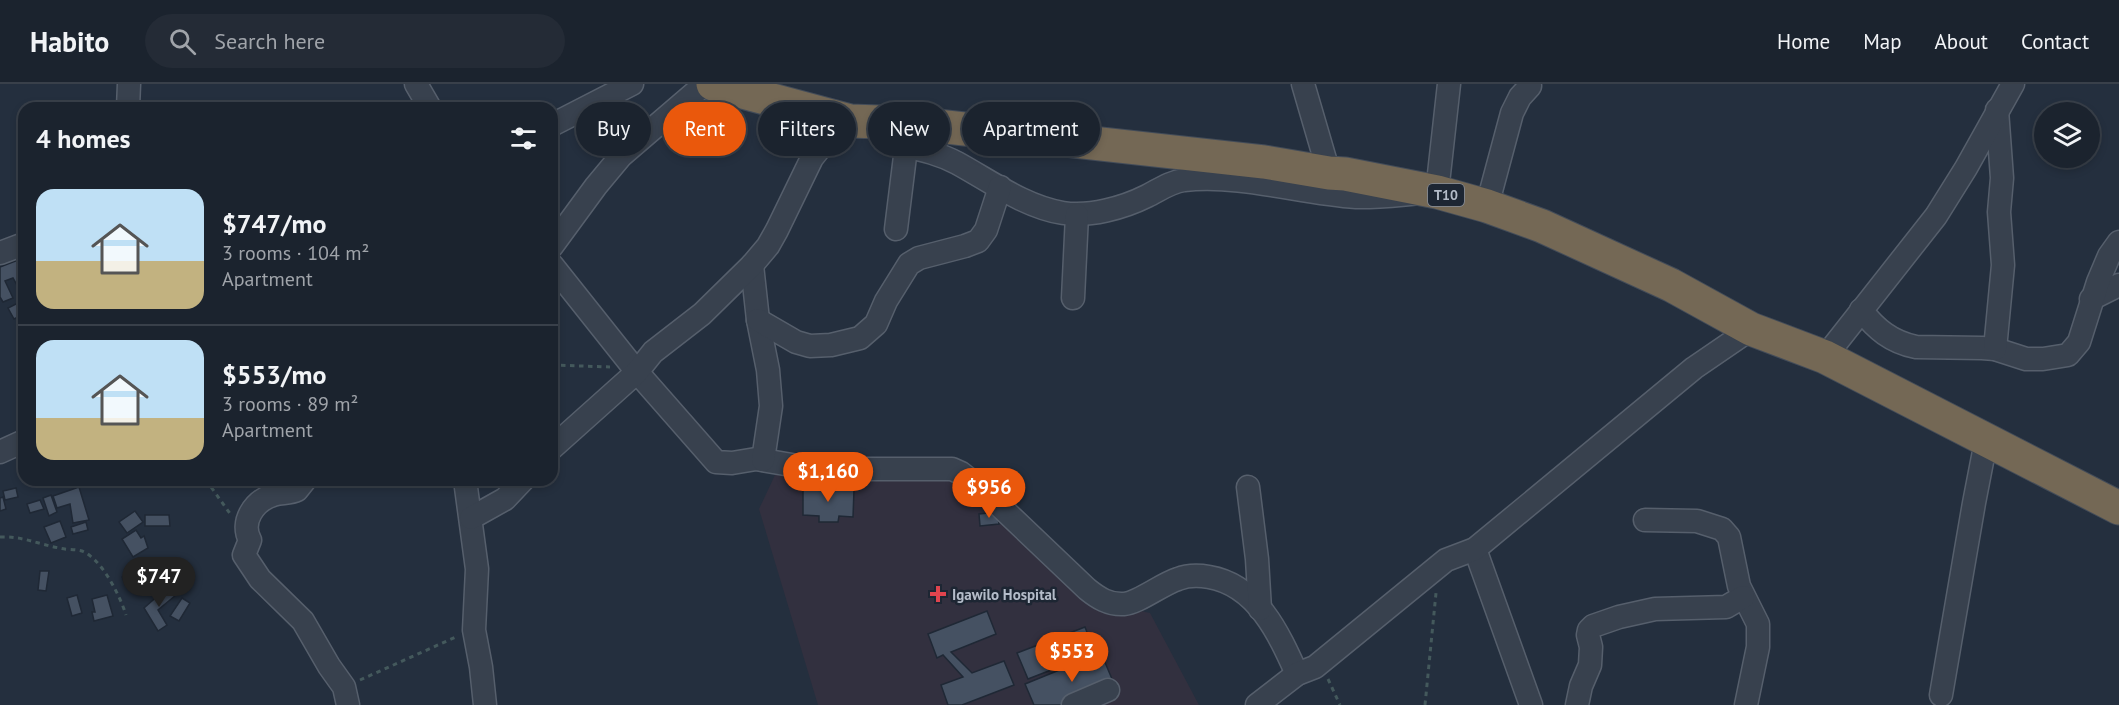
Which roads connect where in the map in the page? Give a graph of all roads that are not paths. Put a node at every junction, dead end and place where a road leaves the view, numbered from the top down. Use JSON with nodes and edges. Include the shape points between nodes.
{"nodes":[{"id":1,"x":129,"y":84,"type":"edge"},
{"id":2,"x":416,"y":84,"type":"edge"},
{"id":3,"x":632,"y":84,"type":"edge"},
{"id":4,"x":705,"y":84,"type":"edge"},
{"id":5,"x":713,"y":84,"type":"edge"},
{"id":6,"x":1303,"y":84,"type":"edge"},
{"id":7,"x":1449,"y":84,"type":"edge"},
{"id":8,"x":2013,"y":84,"type":"edge"},
{"id":9,"x":1530,"y":86,"type":"dead end"},
{"id":10,"x":778,"y":93,"type":"edge"},
{"id":11,"x":128,"y":102,"type":"edge"},
{"id":12,"x":426,"y":102,"type":"edge"},
{"id":13,"x":801,"y":102,"type":"edge"},
{"id":14,"x":1997,"y":110,"type":"junction"},
{"id":15,"x":558,"y":122,"type":"edge"},
{"id":16,"x":950,"y":137,"type":"edge"},
{"id":17,"x":814,"y":156,"type":"edge"},
{"id":18,"x":905,"y":156,"type":"edge"},
{"id":19,"x":942,"y":156,"type":"edge"},
{"id":20,"x":1329,"y":173,"type":"junction"},
{"id":21,"x":1000,"y":187,"type":"junction"},
{"id":22,"x":1437,"y":192,"type":"junction"},
{"id":23,"x":1487,"y":206,"type":"junction"},
{"id":24,"x":1077,"y":215,"type":"junction"},
{"id":25,"x":896,"y":229,"type":"dead end"},
{"id":26,"x":558,"y":238,"type":"edge"},
{"id":27,"x":2119,"y":242,"type":"edge"},
{"id":28,"x":18,"y":246,"type":"edge"},
{"id":29,"x":0,"y":253,"type":"edge"},
{"id":30,"x":752,"y":265,"type":"junction"},
{"id":31,"x":558,"y":273,"type":"edge"},
{"id":32,"x":2119,"y":285,"type":"edge"},
{"id":33,"x":1073,"y":298,"type":"dead end"},
{"id":34,"x":2091,"y":299,"type":"junction"},
{"id":35,"x":1861,"y":310,"type":"junction"},
{"id":36,"x":758,"y":320,"type":"junction"},
{"id":37,"x":1751,"y":329,"type":"junction"},
{"id":38,"x":1995,"y":349,"type":"junction"},
{"id":39,"x":1825,"y":357,"type":"junction"},
{"id":40,"x":637,"y":372,"type":"junction"},
{"id":41,"x":1986,"y":441,"type":"junction"},
{"id":42,"x":558,"y":443,"type":"edge"},
{"id":43,"x":18,"y":444,"type":"edge"},
{"id":44,"x":0,"y":452,"type":"edge"},
{"id":45,"x":763,"y":460,"type":"junction"},
{"id":46,"x":300,"y":486,"type":"edge"},
{"id":47,"x":466,"y":486,"type":"edge"},
{"id":48,"x":517,"y":486,"type":"edge"},
{"id":49,"x":1248,"y":487,"type":"dead end"},
{"id":50,"x":2119,"y":508,"type":"edge"},
{"id":51,"x":471,"y":518,"type":"junction"},
{"id":52,"x":1645,"y":520,"type":"dead end"},
{"id":53,"x":1475,"y":549,"type":"junction"},
{"id":54,"x":1743,"y":597,"type":"junction"},
{"id":55,"x":1260,"y":609,"type":"junction"},
{"id":56,"x":1306,"y":671,"type":"junction"},
{"id":57,"x":1108,"y":690,"type":"dead end"},
{"id":58,"x":1941,"y":695,"type":"dead end"},
{"id":59,"x":346,"y":696,"type":"edge"},
{"id":60,"x":485,"y":705,"type":"edge"},
{"id":61,"x":1073,"y":705,"type":"edge"},
{"id":62,"x":1257,"y":705,"type":"edge"},
{"id":63,"x":1531,"y":705,"type":"edge"},
{"id":64,"x":1577,"y":705,"type":"edge"},
{"id":65,"x":1746,"y":705,"type":"edge"}],
"edges":[{"from":1,"to":11,"type":"street"},
{"from":2,"to":12,"type":"street"},
{"from":3,"to":15,"type":"street"},
{"from":4,"to":26,"type":"street","via":[[621,156]]},
{"from":5,"to":10,"type":"highway","number":"T10"},
{"from":6,"to":20,"type":"street"},
{"from":7,"to":22,"type":"street"},
{"from":8,"to":14,"type":"street"},
{"from":9,"to":23,"type":"street","via":[[1512,113]]},
{"from":10,"to":13,"type":"highway","number":"T10"},
{"from":14,"to":35,"type":"street","via":[[1936,216]]},
{"from":14,"to":38,"type":"street","via":[[2003,265]]},
{"from":16,"to":20,"type":"highway","number":"T10","via":[[1264,162]]},
{"from":17,"to":30,"type":"street","via":[[768,246]]},
{"from":18,"to":25,"type":"street"},
{"from":19,"to":21,"type":"street"},
{"from":20,"to":22,"type":"highway","number":"T10"},
{"from":21,"to":24,"type":"street","via":[[1038,206]]},
{"from":21,"to":36,"type":"street","via":[[986,230],[978,241],[909,264],[876,324],[860,338],[810,346]]},
{"from":22,"to":23,"type":"highway","number":"T10"},
{"from":22,"to":24,"type":"street","via":[[1356,197],[1241,181],[1197,180],[1175,182],[1120,207]]},
{"from":23,"to":37,"type":"highway","number":"T10","via":[[1542,226],[1671,285]]},
{"from":24,"to":33,"type":"street"},
{"from":27,"to":34,"type":"street"},
{"from":28,"to":29,"type":"street"},
{"from":30,"to":36,"type":"street"},
{"from":30,"to":40,"type":"street","via":[[702,314],[653,352]]},
{"from":31,"to":40,"type":"street"},
{"from":32,"to":34,"type":"street"},
{"from":34,"to":38,"type":"street","via":[[2079,342],[2068,355],[2026,359]]},
{"from":35,"to":38,"type":"street","via":[[1886,336],[1906,345]]},
{"from":35,"to":39,"type":"street"},
{"from":36,"to":45,"type":"street","via":[[771,406]]},
{"from":37,"to":39,"type":"highway","number":"T10"},
{"from":37,"to":53,"type":"street","via":[[1694,368]]},
{"from":39,"to":41,"type":"highway","number":"T10"},
{"from":40,"to":42,"type":"street"},
{"from":40,"to":45,"type":"street","via":[[716,462]]},
{"from":41,"to":50,"type":"highway","number":"T10"},
{"from":41,"to":58,"type":"street"},
{"from":43,"to":44,"type":"street"},
{"from":45,"to":55,"type":"street","via":[[815,469],[952,469],[984,491],[1087,589],[1105,601],[1128,604],[1163,584],[1192,575],[1236,585]]},
{"from":46,"to":59,"type":"street","via":[[255,506],[246,525],[250,540],[244,555],[260,579],[303,621]]},
{"from":47,"to":51,"type":"street"},
{"from":48,"to":51,"type":"street","via":[[505,499]]},
{"from":49,"to":55,"type":"street"},
{"from":51,"to":60,"type":"street","via":[[477,569],[474,630]]},
{"from":52,"to":54,"type":"street","via":[[1686,520],[1726,531]]},
{"from":53,"to":56,"type":"street","via":[[1446,560]]},
{"from":53,"to":63,"type":"street"},
{"from":54,"to":64,"type":"street","via":[[1726,607],[1655,609],[1593,626],[1588,635],[1590,665]]},
{"from":54,"to":65,"type":"street","via":[[1756,618],[1759,637]]},
{"from":55,"to":56,"type":"street","via":[[1287,652]]},
{"from":56,"to":62,"type":"street"},
{"from":57,"to":61,"type":"street"}]}
